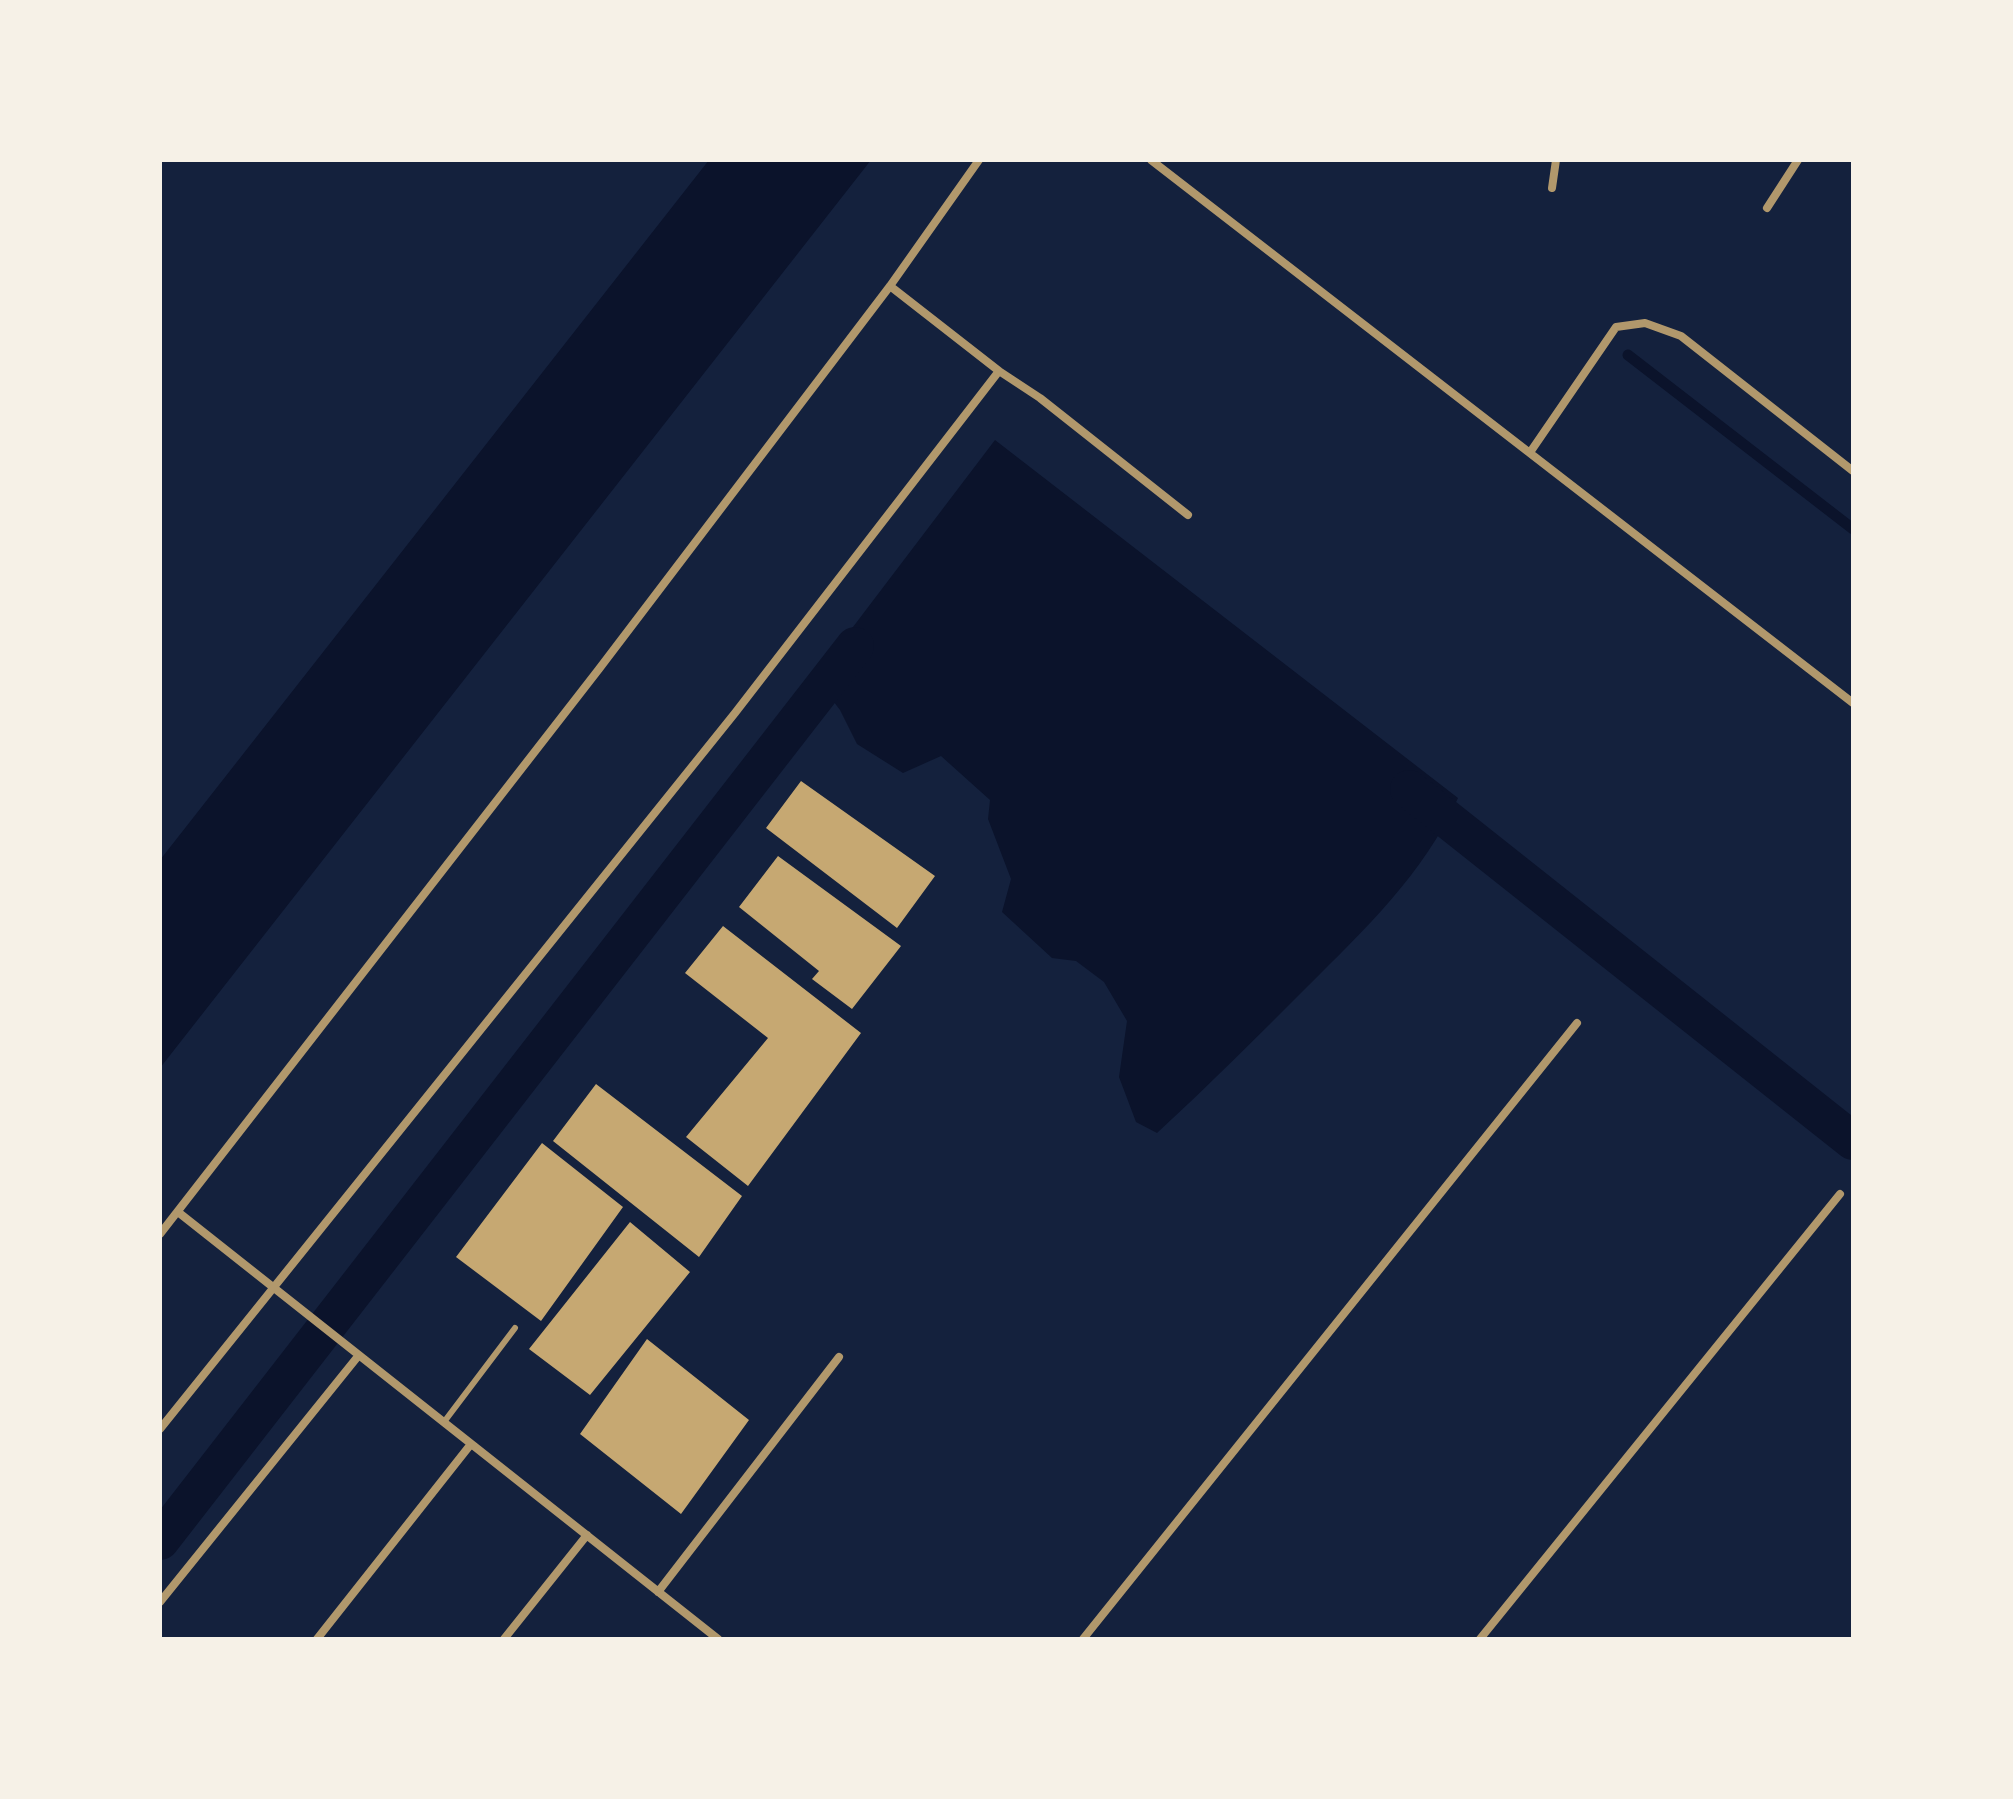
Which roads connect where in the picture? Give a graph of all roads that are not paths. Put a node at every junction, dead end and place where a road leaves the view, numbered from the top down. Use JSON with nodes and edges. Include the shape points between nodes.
{"nodes":[{"id":1,"x":979,"y":160,"type":"edge"},
{"id":2,"x":1151,"y":160,"type":"edge"},
{"id":3,"x":1556,"y":160,"type":"edge"},
{"id":4,"x":1798,"y":160,"type":"edge"},
{"id":5,"x":1552,"y":188,"type":"dead end"},
{"id":6,"x":1767,"y":208,"type":"dead end"},
{"id":7,"x":890,"y":286,"type":"junction"},
{"id":8,"x":999,"y":371,"type":"junction"},
{"id":9,"x":1531,"y":451,"type":"junction"},
{"id":10,"x":1853,"y":471,"type":"edge"},
{"id":11,"x":1188,"y":515,"type":"dead end"},
{"id":12,"x":1853,"y":703,"type":"edge"},
{"id":13,"x":1577,"y":1023,"type":"dead end"},
{"id":14,"x":1840,"y":1194,"type":"dead end"},
{"id":15,"x":178,"y":1212,"type":"junction"},
{"id":16,"x":160,"y":1234,"type":"edge"},
{"id":17,"x":274,"y":1287,"type":"junction"},
{"id":18,"x":515,"y":1328,"type":"dead end"},
{"id":19,"x":359,"y":1355,"type":"junction"},
{"id":20,"x":839,"y":1357,"type":"dead end"},
{"id":21,"x":444,"y":1422,"type":"junction"},
{"id":22,"x":160,"y":1429,"type":"edge"},
{"id":23,"x":471,"y":1444,"type":"junction"},
{"id":24,"x":587,"y":1535,"type":"junction"},
{"id":25,"x":658,"y":1592,"type":"junction"},
{"id":26,"x":160,"y":1602,"type":"edge"},
{"id":27,"x":705,"y":1635,"type":"edge"},
{"id":28,"x":317,"y":1639,"type":"edge"},
{"id":29,"x":504,"y":1639,"type":"edge"},
{"id":30,"x":718,"y":1639,"type":"edge"},
{"id":31,"x":1083,"y":1639,"type":"edge"},
{"id":32,"x":1480,"y":1639,"type":"edge"}],
"edges":[{"from":1,"to":7,"type":"street"},
{"from":2,"to":9,"type":"street"},
{"from":3,"to":5,"type":"street"},
{"from":4,"to":6,"type":"street"},
{"from":7,"to":8,"type":"street"},
{"from":7,"to":15,"type":"street"},
{"from":8,"to":11,"type":"street"},
{"from":8,"to":17,"type":"street","via":[[735,713]]},
{"from":9,"to":10,"type":"street","via":[[1616,327],[1645,323],[1681,336]]},
{"from":9,"to":12,"type":"street"},
{"from":13,"to":31,"type":"street"},
{"from":14,"to":32,"type":"street"},
{"from":15,"to":16,"type":"street"},
{"from":15,"to":17,"type":"street"},
{"from":17,"to":19,"type":"street"},
{"from":17,"to":22,"type":"street"},
{"from":18,"to":21,"type":"lane"},
{"from":19,"to":21,"type":"street"},
{"from":19,"to":26,"type":"street"},
{"from":20,"to":25,"type":"street"},
{"from":21,"to":23,"type":"street"},
{"from":23,"to":24,"type":"street"},
{"from":23,"to":28,"type":"street"},
{"from":24,"to":25,"type":"street"},
{"from":24,"to":29,"type":"street"},
{"from":25,"to":27,"type":"street"},
{"from":27,"to":30,"type":"street"}]}
